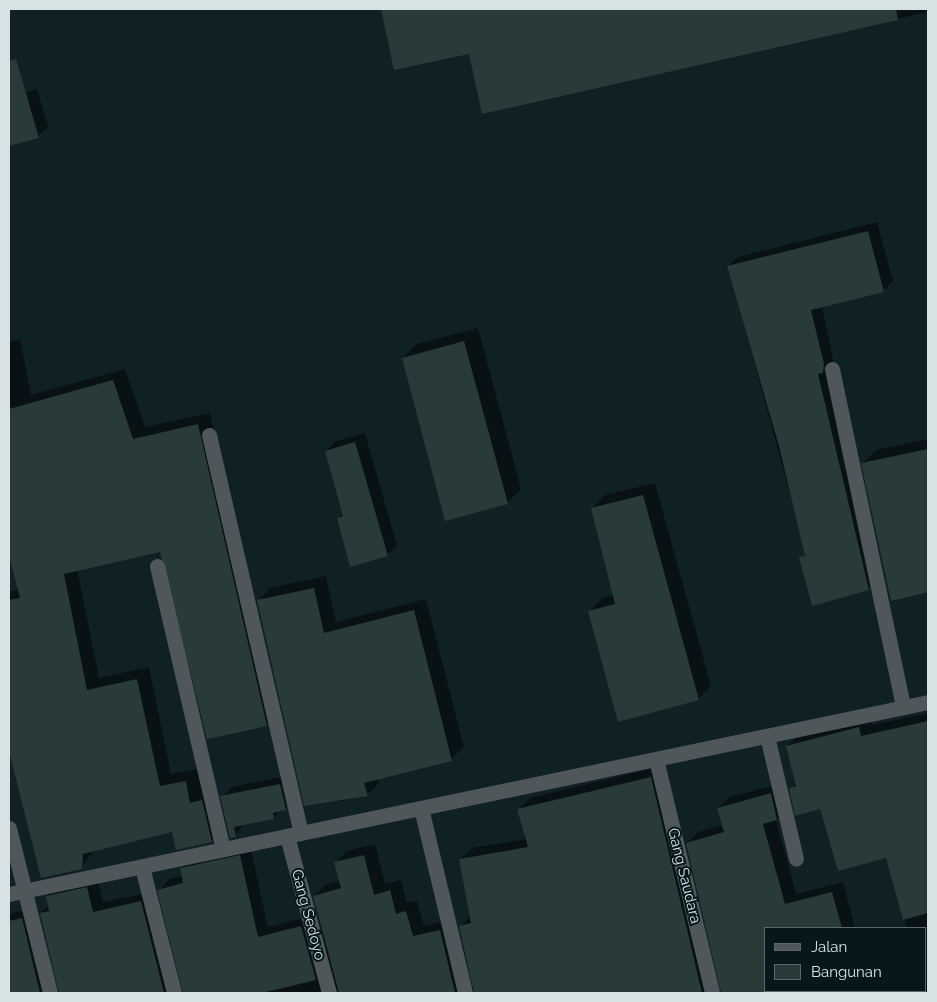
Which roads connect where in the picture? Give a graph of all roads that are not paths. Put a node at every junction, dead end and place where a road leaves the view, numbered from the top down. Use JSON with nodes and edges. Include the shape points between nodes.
{"nodes":[{"id":1,"x":832,"y":370,"type":"dead end"},
{"id":2,"x":209,"y":435,"type":"dead end"},
{"id":3,"x":156,"y":566,"type":"dead end"},
{"id":4,"x":928,"y":702,"type":"edge"},
{"id":5,"x":903,"y":707,"type":"junction"},
{"id":6,"x":767,"y":736,"type":"junction"},
{"id":7,"x":656,"y":759,"type":"junction"},
{"id":8,"x":421,"y":808,"type":"junction"},
{"id":9,"x":9,"y":828,"type":"edge"},
{"id":10,"x":294,"y":834,"type":"junction"},
{"id":11,"x":222,"y":849,"type":"junction"},
{"id":12,"x":796,"y":859,"type":"dead end"},
{"id":13,"x":142,"y":867,"type":"junction"},
{"id":14,"x":24,"y":891,"type":"junction"},
{"id":15,"x":9,"y":894,"type":"edge"},
{"id":16,"x":50,"y":993,"type":"edge"},
{"id":17,"x":174,"y":993,"type":"edge"},
{"id":18,"x":329,"y":993,"type":"edge"},
{"id":19,"x":466,"y":993,"type":"edge"},
{"id":20,"x":712,"y":993,"type":"edge"}],
"edges":[{"from":1,"to":5,"type":"street"},
{"from":2,"to":10,"type":"street","name":"Gang Sedoyo"},
{"from":3,"to":11,"type":"street"},
{"from":4,"to":5,"type":"street"},
{"from":5,"to":6,"type":"street"},
{"from":6,"to":7,"type":"street"},
{"from":6,"to":12,"type":"street"},
{"from":7,"to":8,"type":"street"},
{"from":7,"to":20,"type":"street","name":"Gang Saudara"},
{"from":8,"to":10,"type":"street"},
{"from":8,"to":19,"type":"street"},
{"from":9,"to":14,"type":"street"},
{"from":10,"to":11,"type":"street"},
{"from":10,"to":18,"type":"street","name":"Gang Sedoyo"},
{"from":11,"to":13,"type":"street"},
{"from":13,"to":14,"type":"street"},
{"from":13,"to":17,"type":"street"},
{"from":14,"to":15,"type":"street"},
{"from":14,"to":16,"type":"street"}]}
